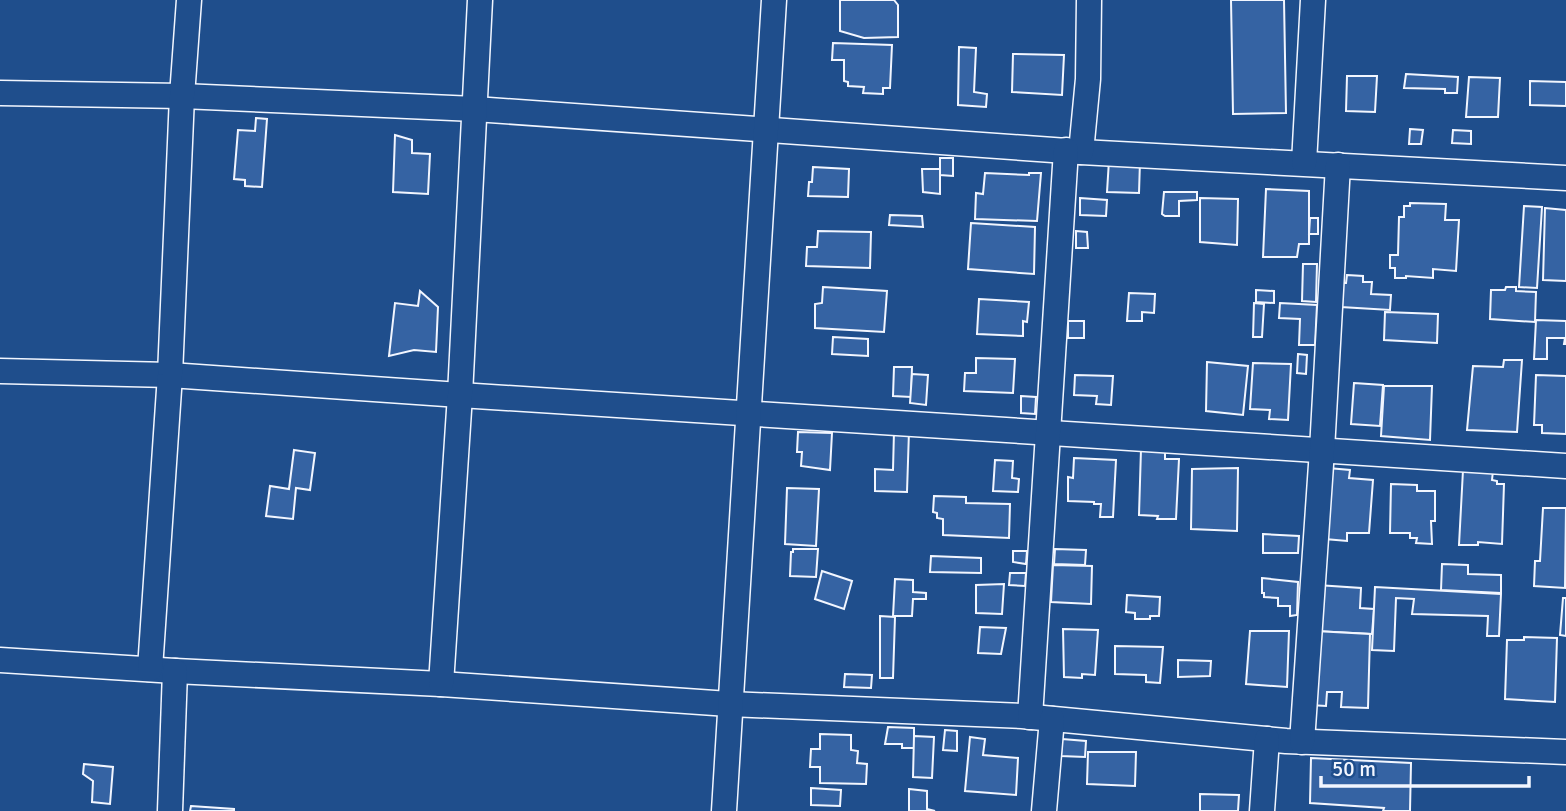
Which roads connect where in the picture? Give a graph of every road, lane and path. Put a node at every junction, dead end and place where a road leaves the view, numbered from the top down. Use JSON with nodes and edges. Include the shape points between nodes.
{"nodes":[{"id":1,"x":188,"y":0,"type":"edge"},
{"id":2,"x":480,"y":0,"type":"edge"},
{"id":3,"x":774,"y":0,"type":"edge"},
{"id":4,"x":1089,"y":0,"type":"edge"},
{"id":5,"x":1313,"y":0,"type":"edge"},
{"id":6,"x":0,"y":93,"type":"edge"},
{"id":7,"x":182,"y":96,"type":"junction"},
{"id":8,"x":475,"y":109,"type":"junction"},
{"id":9,"x":766,"y":128,"type":"junction"},
{"id":10,"x":1073,"y":151,"type":"junction"},
{"id":11,"x":1304,"y":163,"type":"junction"},
{"id":12,"x":1338,"y":165,"type":"junction"},
{"id":13,"x":1566,"y":178,"type":"edge"},
{"id":14,"x":0,"y":372,"type":"edge"},
{"id":15,"x":170,"y":374,"type":"junction"},
{"id":16,"x":460,"y":396,"type":"junction"},
{"id":17,"x":749,"y":414,"type":"junction"},
{"id":18,"x":1047,"y":432,"type":"junction"},
{"id":19,"x":1322,"y":450,"type":"junction"},
{"id":20,"x":1566,"y":466,"type":"edge"},
{"id":21,"x":0,"y":660,"type":"edge"},
{"id":22,"x":150,"y":669,"type":"junction"},
{"id":23,"x":175,"y":671,"type":"junction"},
{"id":24,"x":441,"y":684,"type":"junction"},
{"id":25,"x":729,"y":704,"type":"junction"},
{"id":26,"x":1041,"y":718,"type":"junction"},
{"id":27,"x":1267,"y":740,"type":"junction"},
{"id":28,"x":1302,"y":741,"type":"junction"},
{"id":29,"x":1566,"y":752,"type":"edge"},
{"id":30,"x":170,"y":811,"type":"edge"},
{"id":31,"x":724,"y":811,"type":"edge"},
{"id":32,"x":1044,"y":811,"type":"edge"},
{"id":33,"x":1262,"y":811,"type":"edge"}],
"edges":[{"from":1,"to":7,"type":"street"},
{"from":2,"to":8,"type":"street"},
{"from":3,"to":9,"type":"street"},
{"from":4,"to":10,"type":"street","via":[[1088,79]]},
{"from":5,"to":11,"type":"street"},
{"from":6,"to":7,"type":"street"},
{"from":7,"to":8,"type":"street"},
{"from":7,"to":15,"type":"street"},
{"from":8,"to":9,"type":"street"},
{"from":8,"to":16,"type":"street"},
{"from":9,"to":10,"type":"street"},
{"from":9,"to":17,"type":"street"},
{"from":10,"to":11,"type":"street"},
{"from":10,"to":18,"type":"street"},
{"from":11,"to":12,"type":"street"},
{"from":12,"to":13,"type":"street"},
{"from":12,"to":19,"type":"street"},
{"from":14,"to":15,"type":"street"},
{"from":15,"to":16,"type":"street"},
{"from":15,"to":22,"type":"street"},
{"from":16,"to":17,"type":"street"},
{"from":16,"to":24,"type":"street"},
{"from":17,"to":18,"type":"street"},
{"from":17,"to":25,"type":"street"},
{"from":18,"to":19,"type":"street"},
{"from":18,"to":26,"type":"street"},
{"from":19,"to":20,"type":"street"},
{"from":19,"to":28,"type":"street"},
{"from":21,"to":22,"type":"street"},
{"from":22,"to":23,"type":"street"},
{"from":23,"to":24,"type":"street"},
{"from":23,"to":30,"type":"street"},
{"from":24,"to":25,"type":"street"},
{"from":25,"to":26,"type":"street"},
{"from":25,"to":31,"type":"street"},
{"from":26,"to":27,"type":"street"},
{"from":26,"to":32,"type":"street"},
{"from":27,"to":28,"type":"street"},
{"from":27,"to":33,"type":"street"},
{"from":28,"to":29,"type":"street"}]}
